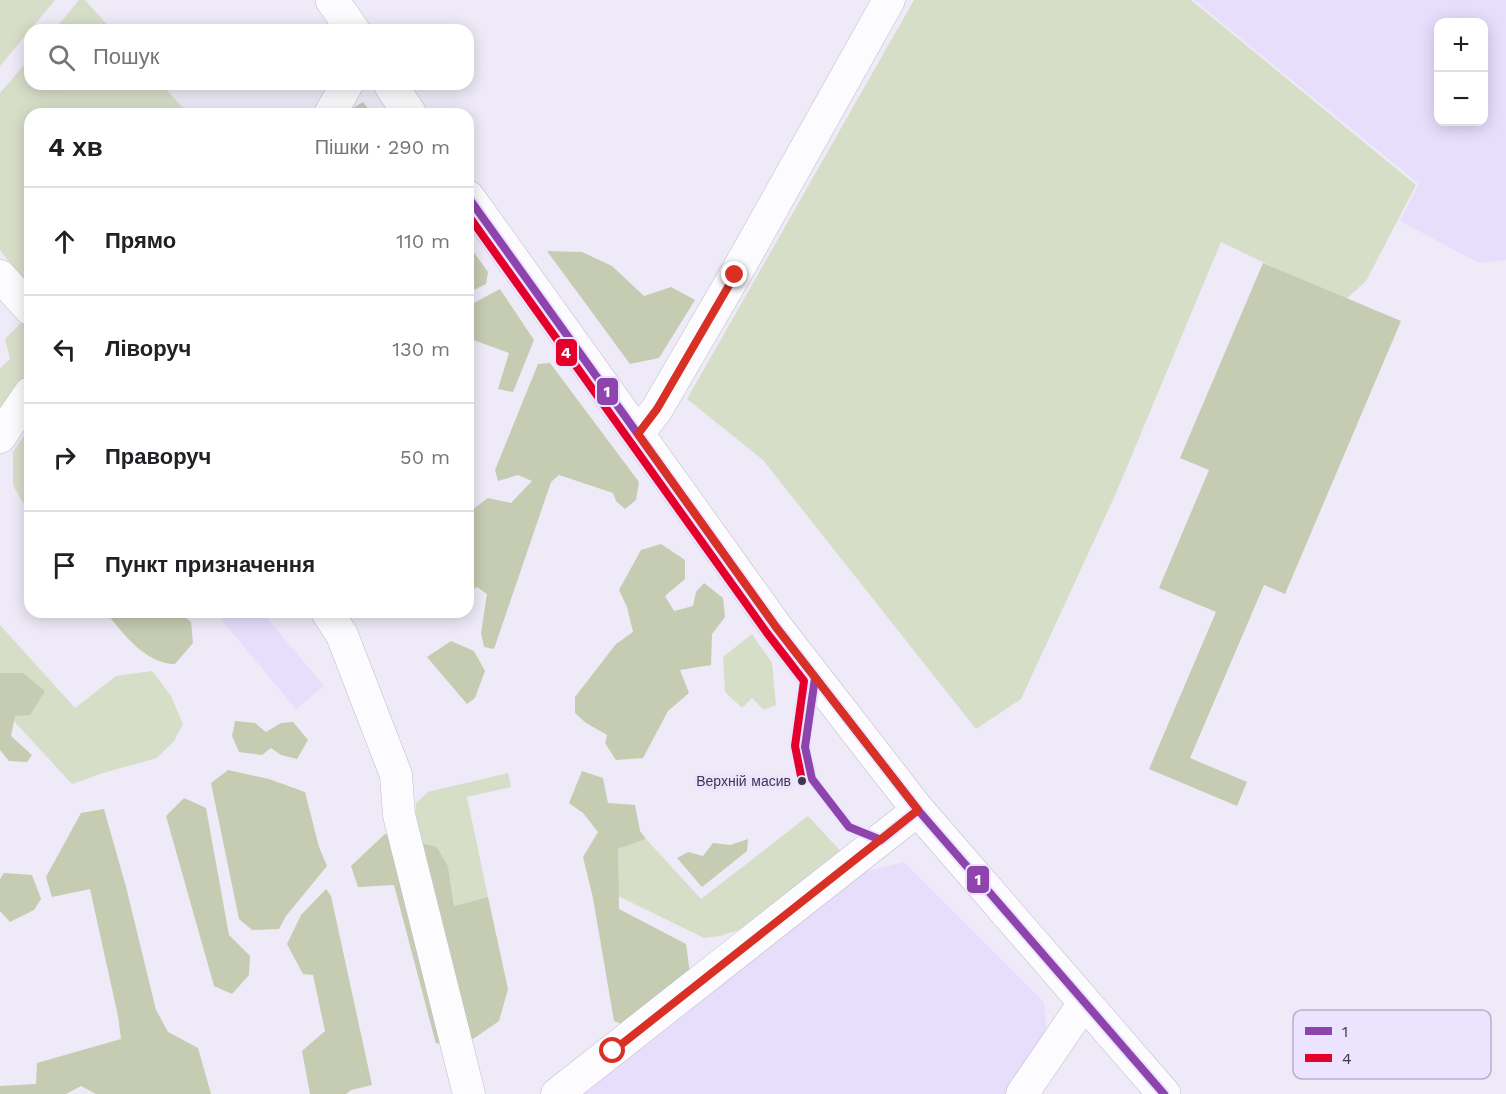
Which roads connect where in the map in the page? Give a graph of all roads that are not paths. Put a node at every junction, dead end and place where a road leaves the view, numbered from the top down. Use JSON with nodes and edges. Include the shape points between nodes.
{"nodes":[{"id":1,"x":332,"y":0,"type":"edge"},
{"id":2,"x":889,"y":0,"type":"edge"},
{"id":3,"x":349,"y":24,"type":"edge"},
{"id":4,"x":344,"y":90,"type":"edge"},
{"id":5,"x":394,"y":90,"type":"edge"},
{"id":6,"x":333,"y":108,"type":"edge"},
{"id":7,"x":406,"y":108,"type":"edge"},
{"id":8,"x":474,"y":205,"type":"edge"},
{"id":9,"x":0,"y":276,"type":"edge"},
{"id":10,"x":24,"y":302,"type":"edge"},
{"id":11,"x":24,"y":402,"type":"edge"},
{"id":12,"x":638,"y":434,"type":"junction"},
{"id":13,"x":0,"y":437,"type":"edge"},
{"id":14,"x":331,"y":618,"type":"edge"},
{"id":15,"x":918,"y":810,"type":"junction"},
{"id":16,"x":1084,"y":1003,"type":"junction"},
{"id":17,"x":469,"y":1094,"type":"edge"},
{"id":18,"x":557,"y":1094,"type":"edge"},
{"id":19,"x":1022,"y":1094,"type":"edge"},
{"id":20,"x":1164,"y":1094,"type":"edge"}],
"edges":[{"from":1,"to":3,"type":"main road"},
{"from":2,"to":12,"type":"street","via":[[735,275],[657,409]]},
{"from":4,"to":6,"type":"street"},
{"from":5,"to":7,"type":"main road"},
{"from":8,"to":12,"type":"main road"},
{"from":9,"to":10,"type":"street"},
{"from":11,"to":13,"type":"street"},
{"from":12,"to":15,"type":"main road","via":[[776,627]]},
{"from":14,"to":17,"type":"street","via":[[342,635],[396,775],[399,814]]},
{"from":15,"to":16,"type":"main road"},
{"from":15,"to":18,"type":"street"},
{"from":16,"to":19,"type":"street"},
{"from":16,"to":20,"type":"main road"}]}
